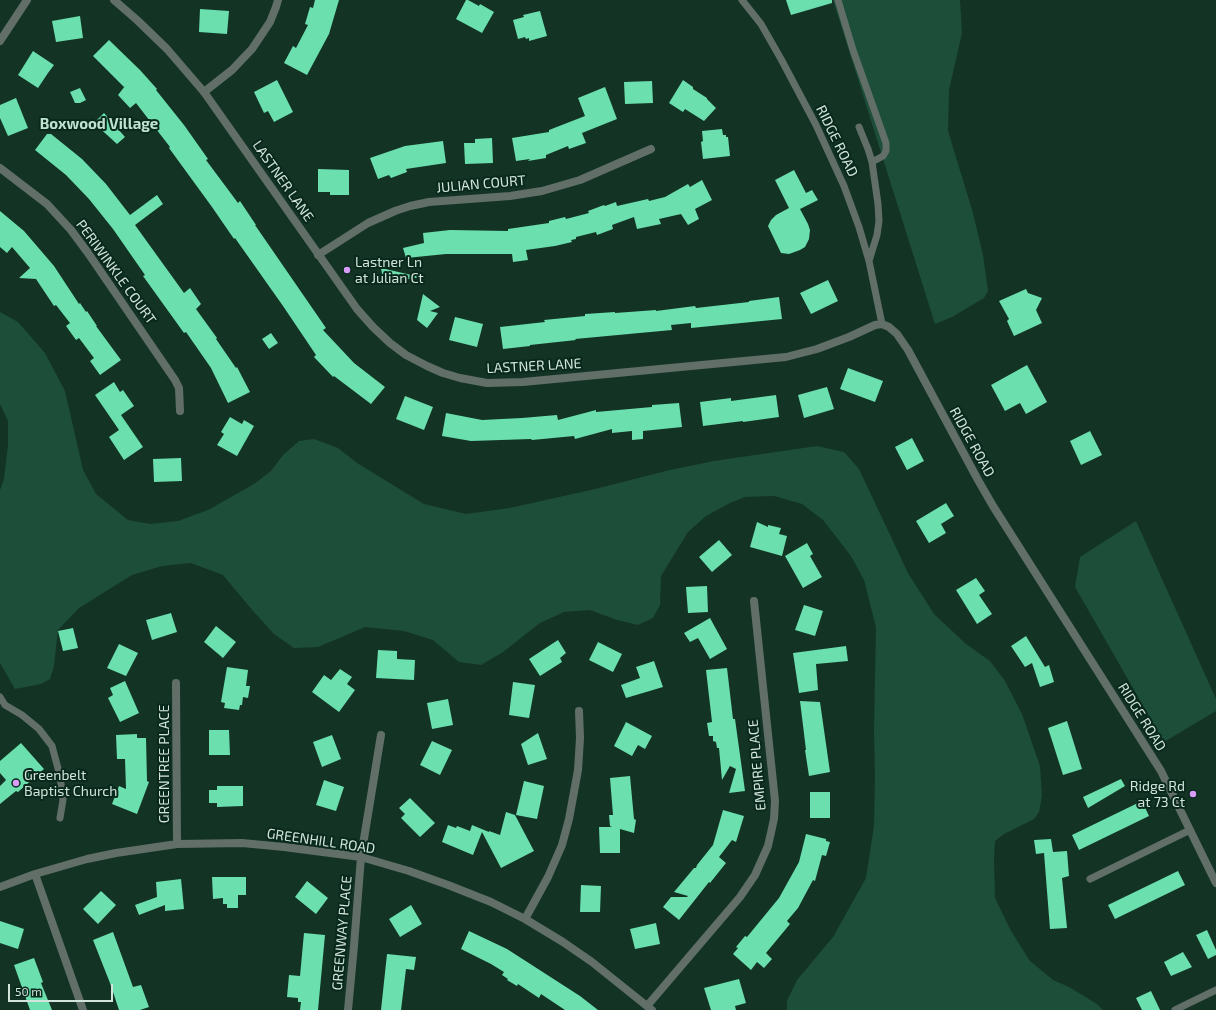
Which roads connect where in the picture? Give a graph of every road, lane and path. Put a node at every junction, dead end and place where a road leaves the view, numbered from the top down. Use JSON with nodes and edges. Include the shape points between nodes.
{"nodes":[{"id":1,"x":26,"y":0,"type":"edge"},
{"id":2,"x":114,"y":0,"type":"edge"},
{"id":3,"x":278,"y":0,"type":"edge"},
{"id":4,"x":838,"y":0,"type":"edge"},
{"id":5,"x":745,"y":1,"type":"edge"},
{"id":6,"x":0,"y":41,"type":"edge"},
{"id":7,"x":204,"y":92,"type":"junction"},
{"id":8,"x":859,"y":127,"type":"dead end"},
{"id":9,"x":651,"y":149,"type":"dead end"},
{"id":10,"x":872,"y":162,"type":"junction"},
{"id":11,"x":0,"y":168,"type":"edge"},
{"id":12,"x":318,"y":255,"type":"junction"},
{"id":13,"x":868,"y":261,"type":"junction"},
{"id":14,"x":882,"y":324,"type":"junction"},
{"id":15,"x":180,"y":412,"type":"dead end"},
{"id":16,"x":754,"y":601,"type":"dead end"},
{"id":17,"x":176,"y":683,"type":"dead end"},
{"id":18,"x":0,"y":697,"type":"edge"},
{"id":19,"x":579,"y":711,"type":"dead end"},
{"id":20,"x":381,"y":735,"type":"dead end"},
{"id":21,"x":60,"y":818,"type":"dead end"},
{"id":22,"x":1190,"y":830,"type":"junction"},
{"id":23,"x":177,"y":844,"type":"junction"},
{"id":24,"x":361,"y":857,"type":"junction"},
{"id":25,"x":35,"y":874,"type":"junction"},
{"id":26,"x":1090,"y":879,"type":"dead end"},
{"id":27,"x":1216,"y":883,"type":"edge"},
{"id":28,"x":0,"y":887,"type":"edge"},
{"id":29,"x":525,"y":919,"type":"junction"},
{"id":30,"x":1216,"y":990,"type":"edge"},
{"id":31,"x":649,"y":1008,"type":"edge"},
{"id":32,"x":83,"y":1010,"type":"edge"},
{"id":33,"x":348,"y":1010,"type":"edge"},
{"id":34,"x":1175,"y":1010,"type":"edge"}],
"edges":[{"from":1,"to":6,"type":"street"},
{"from":2,"to":7,"type":"street","name":"LASTNER LANE","via":[[167,49]]},
{"from":3,"to":7,"type":"street","via":[[270,22],[252,49],[232,70]]},
{"from":4,"to":10,"type":"lane","via":[[886,143],[883,156]]},
{"from":5,"to":13,"type":"lane","name":"RIDGE ROAD","via":[[782,59],[819,131],[844,186]]},
{"from":7,"to":12,"type":"street","name":"LASTNER LANE"},
{"from":8,"to":10,"type":"lane"},
{"from":9,"to":12,"type":"street","name":"JULIAN COURT","via":[[580,180],[542,192],[428,202],[395,211],[368,223]]},
{"from":10,"to":13,"type":"lane","via":[[879,221]]},
{"from":11,"to":15,"type":"street","name":"PERIWINKLE COURT","via":[[47,204],[88,253],[175,380],[179,388]]},
{"from":12,"to":14,"type":"street","name":"LASTNER LANE","via":[[373,328],[406,355],[443,373],[487,383],[523,382],[786,356],[817,349]]},
{"from":13,"to":14,"type":"lane","name":"RIDGE ROAD"},
{"from":14,"to":22,"type":"street","name":"RIDGE ROAD","via":[[897,334],[908,350],[989,499],[1150,752]]},
{"from":16,"to":31,"type":"street","name":"EMPIRE PLACE","via":[[775,800],[770,839],[755,875],[740,897]]},
{"from":17,"to":23,"type":"street","name":"GREENTREE PLACE"},
{"from":18,"to":21,"type":"lane","via":[[5,705],[27,718],[39,729],[52,746],[63,800]]},
{"from":19,"to":29,"type":"street","via":[[579,760],[569,819],[562,845],[548,877]]},
{"from":20,"to":24,"type":"street","name":"GREENWAY PLACE"},
{"from":22,"to":26,"type":"lane"},
{"from":22,"to":27,"type":"street","name":"RIDGE ROAD"},
{"from":23,"to":24,"type":"street","name":"GREENHILL ROAD","via":[[242,843]]},
{"from":23,"to":25,"type":"street","name":"GREENHILL ROAD","via":[[116,853]]},
{"from":24,"to":29,"type":"street","name":"GREENHILL ROAD","via":[[448,885]]},
{"from":24,"to":33,"type":"street","name":"GREENWAY PLACE"},
{"from":25,"to":28,"type":"street","name":"GREENHILL ROAD"},
{"from":25,"to":32,"type":"street"},
{"from":29,"to":31,"type":"street","name":"GREENHILL ROAD","via":[[592,962]]},
{"from":30,"to":34,"type":"lane"}]}
